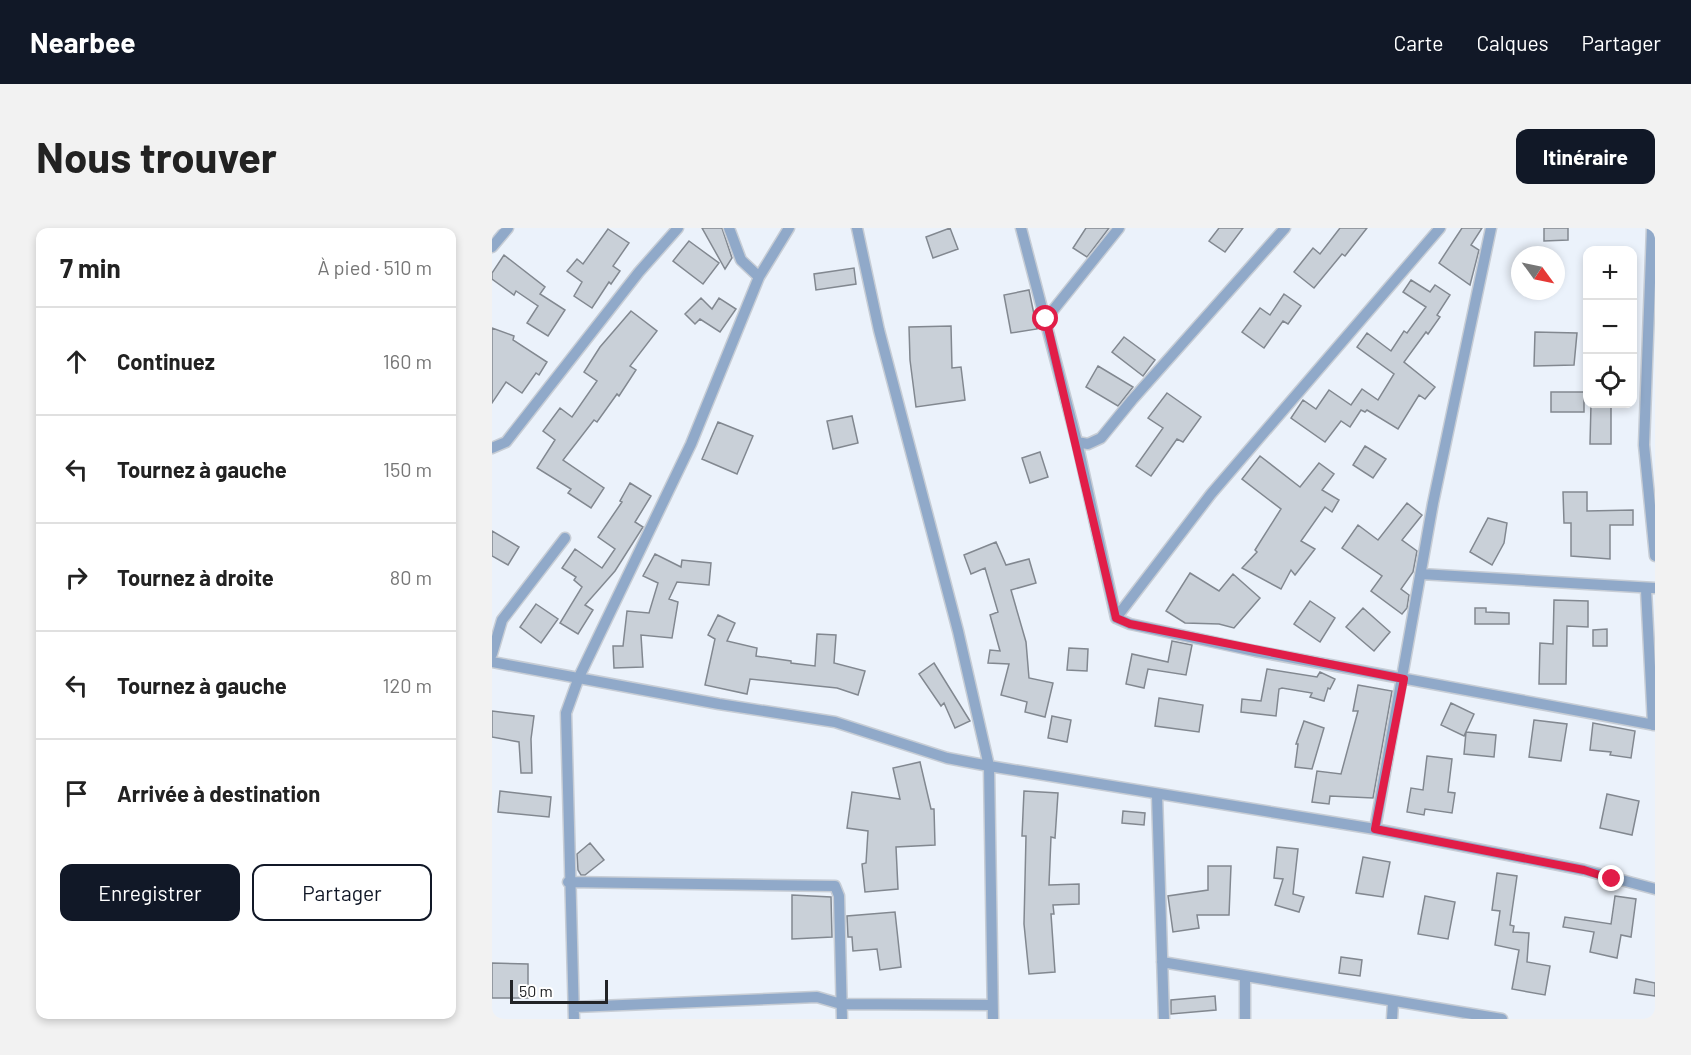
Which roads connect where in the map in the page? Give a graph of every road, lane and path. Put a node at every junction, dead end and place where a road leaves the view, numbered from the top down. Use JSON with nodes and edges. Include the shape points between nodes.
{"nodes":[{"id":1,"x":508,"y":228,"type":"edge"},
{"id":2,"x":678,"y":228,"type":"edge"},
{"id":3,"x":729,"y":228,"type":"edge"},
{"id":4,"x":789,"y":228,"type":"edge"},
{"id":5,"x":857,"y":228,"type":"edge"},
{"id":6,"x":1021,"y":228,"type":"edge"},
{"id":7,"x":1119,"y":228,"type":"edge"},
{"id":8,"x":1285,"y":228,"type":"edge"},
{"id":9,"x":1440,"y":228,"type":"edge"},
{"id":10,"x":1491,"y":228,"type":"edge"},
{"id":11,"x":1652,"y":228,"type":"edge"},
{"id":12,"x":492,"y":247,"type":"edge"},
{"id":13,"x":759,"y":277,"type":"junction"},
{"id":14,"x":1046,"y":319,"type":"junction"},
{"id":15,"x":1077,"y":442,"type":"junction"},
{"id":16,"x":492,"y":448,"type":"edge"},
{"id":17,"x":565,"y":538,"type":"dead end"},
{"id":18,"x":1655,"y":556,"type":"edge"},
{"id":19,"x":1421,"y":574,"type":"junction"},
{"id":20,"x":1650,"y":589,"type":"edge"},
{"id":21,"x":1116,"y":618,"type":"junction"},
{"id":22,"x":492,"y":654,"type":"edge"},
{"id":23,"x":492,"y":662,"type":"edge"},
{"id":24,"x":579,"y":677,"type":"junction"},
{"id":25,"x":1404,"y":679,"type":"junction"},
{"id":26,"x":1654,"y":725,"type":"edge"},
{"id":27,"x":989,"y":766,"type":"junction"},
{"id":28,"x":1157,"y":795,"type":"junction"},
{"id":29,"x":1375,"y":829,"type":"junction"},
{"id":30,"x":568,"y":882,"type":"junction"},
{"id":31,"x":1655,"y":889,"type":"edge"},
{"id":32,"x":1162,"y":962,"type":"junction"},
{"id":33,"x":1245,"y":976,"type":"junction"},
{"id":34,"x":1393,"y":1002,"type":"junction"},
{"id":35,"x":840,"y":1004,"type":"junction"},
{"id":36,"x":992,"y":1005,"type":"junction"},
{"id":37,"x":574,"y":1007,"type":"junction"},
{"id":38,"x":574,"y":1019,"type":"edge"},
{"id":39,"x":842,"y":1019,"type":"edge"},
{"id":40,"x":993,"y":1019,"type":"edge"},
{"id":41,"x":1164,"y":1019,"type":"edge"},
{"id":42,"x":1245,"y":1019,"type":"edge"},
{"id":43,"x":1392,"y":1019,"type":"edge"},
{"id":44,"x":1502,"y":1019,"type":"edge"}],
"edges":[{"from":1,"to":12,"type":"street"},
{"from":2,"to":16,"type":"street","via":[[506,442]]},
{"from":3,"to":13,"type":"street","via":[[741,260]]},
{"from":4,"to":13,"type":"street"},
{"from":5,"to":27,"type":"street"},
{"from":6,"to":14,"type":"street"},
{"from":7,"to":14,"type":"street"},
{"from":8,"to":15,"type":"street","via":[[1101,438],[1088,444]]},
{"from":9,"to":21,"type":"street","via":[[1211,494]]},
{"from":10,"to":19,"type":"street"},
{"from":11,"to":18,"type":"street","via":[[1644,445]]},
{"from":13,"to":24,"type":"street","via":[[691,444]]},
{"from":14,"to":15,"type":"street"},
{"from":15,"to":21,"type":"street"},
{"from":17,"to":22,"type":"street","via":[[502,620]]},
{"from":19,"to":20,"type":"street"},
{"from":19,"to":25,"type":"street"},
{"from":20,"to":26,"type":"street"},
{"from":21,"to":25,"type":"street"},
{"from":23,"to":24,"type":"street"},
{"from":24,"to":27,"type":"street","via":[[835,722],[947,758]]},
{"from":24,"to":30,"type":"street","via":[[566,713]]},
{"from":25,"to":26,"type":"street"},
{"from":25,"to":29,"type":"street"},
{"from":27,"to":28,"type":"street"},
{"from":27,"to":36,"type":"street"},
{"from":28,"to":29,"type":"street"},
{"from":28,"to":32,"type":"street"},
{"from":29,"to":31,"type":"street","via":[[1584,870]]},
{"from":30,"to":35,"type":"street","via":[[834,886],[839,896]]},
{"from":30,"to":37,"type":"street"},
{"from":32,"to":33,"type":"street"},
{"from":32,"to":41,"type":"street"},
{"from":33,"to":34,"type":"street"},
{"from":33,"to":42,"type":"street"},
{"from":34,"to":43,"type":"street"},
{"from":34,"to":44,"type":"street"},
{"from":35,"to":36,"type":"street"},
{"from":35,"to":37,"type":"street","via":[[817,997]]},
{"from":35,"to":39,"type":"street"},
{"from":36,"to":40,"type":"street"},
{"from":37,"to":38,"type":"street"}]}
